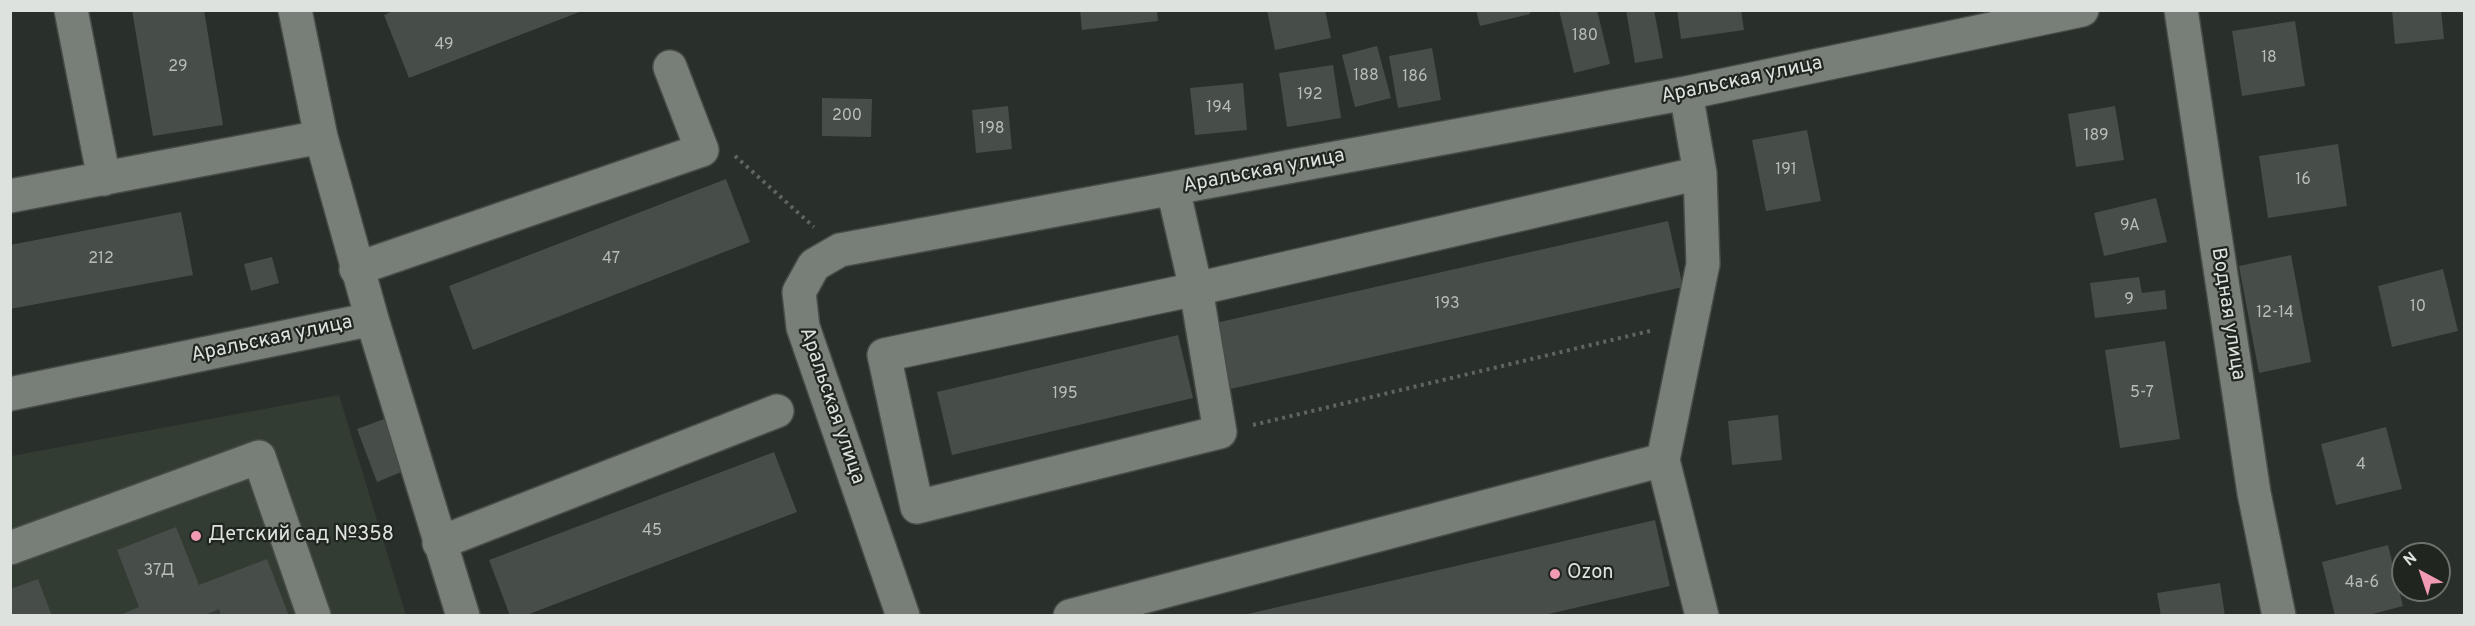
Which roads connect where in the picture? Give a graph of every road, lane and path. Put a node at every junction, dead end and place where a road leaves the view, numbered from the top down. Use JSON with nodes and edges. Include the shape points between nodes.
{"nodes":[{"id":1,"x":71,"y":10,"type":"edge"},
{"id":2,"x":2082,"y":10,"type":"edge"},
{"id":3,"x":2181,"y":10,"type":"edge"},
{"id":4,"x":302,"y":13,"type":"edge"},
{"id":5,"x":670,"y":67,"type":"dead end"},
{"id":6,"x":1686,"y":93,"type":"junction"},
{"id":7,"x":321,"y":137,"type":"junction"},
{"id":8,"x":702,"y":150,"type":"junction"},
{"id":9,"x":1700,"y":173,"type":"junction"},
{"id":10,"x":104,"y":179,"type":"junction"},
{"id":11,"x":1173,"y":189,"type":"junction"},
{"id":12,"x":10,"y":196,"type":"edge"},
{"id":13,"x":840,"y":250,"type":"junction"},
{"id":14,"x":356,"y":268,"type":"junction"},
{"id":15,"x":1196,"y":289,"type":"junction"},
{"id":16,"x":372,"y":319,"type":"junction"},
{"id":17,"x":1691,"y":322,"type":"junction"},
{"id":18,"x":10,"y":394,"type":"edge"},
{"id":19,"x":777,"y":411,"type":"dead end"},
{"id":20,"x":1220,"y":432,"type":"junction"},
{"id":21,"x":1664,"y":460,"type":"junction"},
{"id":22,"x":439,"y":543,"type":"junction"},
{"id":23,"x":10,"y":548,"type":"edge"},
{"id":24,"x":314,"y":615,"type":"edge"},
{"id":25,"x":463,"y":615,"type":"edge"},
{"id":26,"x":903,"y":615,"type":"edge"},
{"id":27,"x":1070,"y":615,"type":"edge"},
{"id":28,"x":1702,"y":615,"type":"edge"},
{"id":29,"x":2279,"y":615,"type":"edge"}],
"edges":[{"from":1,"to":10,"type":"street"},
{"from":2,"to":6,"type":"street","name":"Аральская улица"},
{"from":3,"to":29,"type":"street","name":"Водная улица","via":[[2254,493]]},
{"from":4,"to":7,"type":"street"},
{"from":5,"to":8,"type":"street"},
{"from":6,"to":9,"type":"street"},
{"from":6,"to":11,"type":"street","name":"Аральская улица"},
{"from":7,"to":10,"type":"street"},
{"from":7,"to":14,"type":"street"},
{"from":8,"to":13,"type":"path","via":[[734,155]]},
{"from":8,"to":14,"type":"street"},
{"from":9,"to":15,"type":"street"},
{"from":9,"to":17,"type":"street","via":[[1702,264]]},
{"from":10,"to":12,"type":"street"},
{"from":11,"to":13,"type":"street","name":"Аральская улица"},
{"from":11,"to":15,"type":"street"},
{"from":13,"to":26,"type":"street","name":"Аральская улица","via":[[814,265],[799,292],[803,327]]},
{"from":14,"to":16,"type":"street"},
{"from":15,"to":20,"type":"street"},
{"from":15,"to":20,"type":"street","via":[[884,354],[917,507]]},
{"from":16,"to":18,"type":"street","name":"Аральская улица"},
{"from":16,"to":22,"type":"street","name":"Аральская улица"},
{"from":17,"to":20,"type":"path"},
{"from":17,"to":21,"type":"street"},
{"from":19,"to":22,"type":"street"},
{"from":21,"to":27,"type":"street"},
{"from":21,"to":28,"type":"street"},
{"from":22,"to":25,"type":"street","name":"Аральская улица"},
{"from":23,"to":24,"type":"street","via":[[259,457]]}]}
